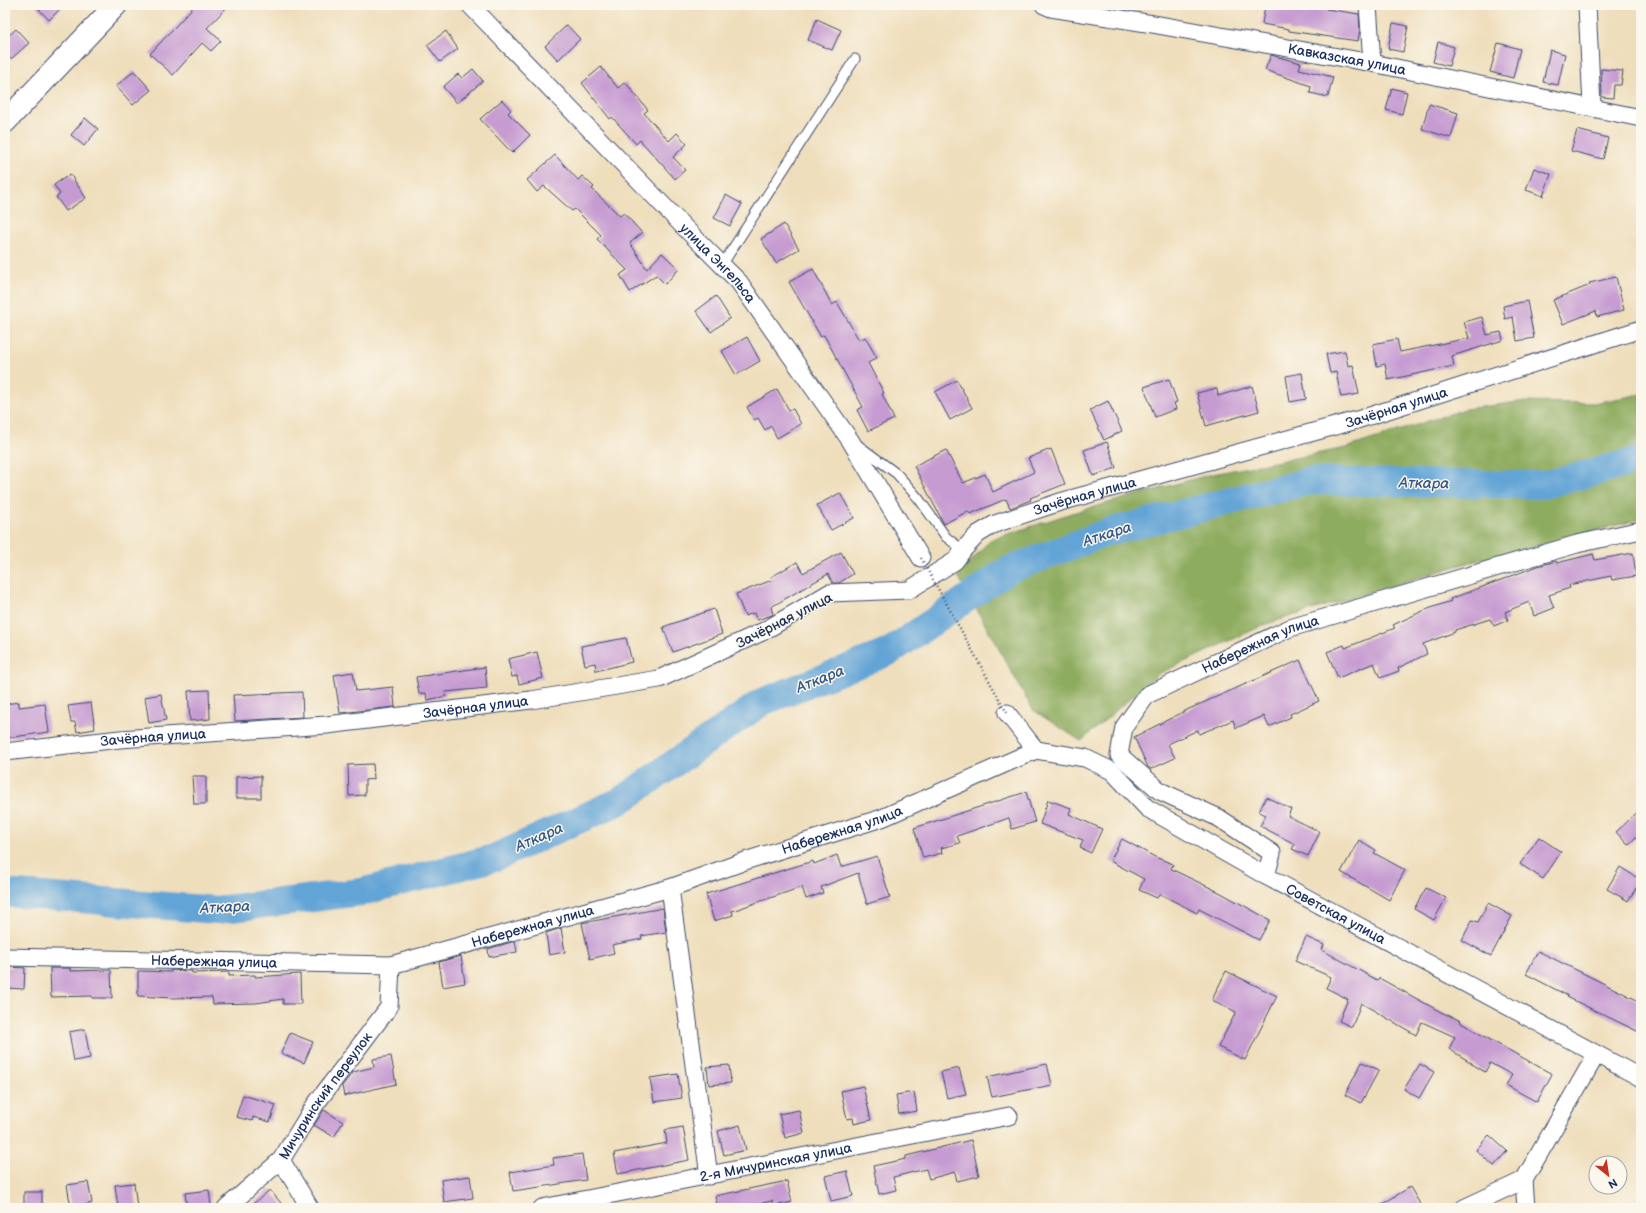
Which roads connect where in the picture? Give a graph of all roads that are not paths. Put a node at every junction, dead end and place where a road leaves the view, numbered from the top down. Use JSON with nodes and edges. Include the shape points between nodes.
{"nodes":[{"id":1,"x":116,"y":5,"type":"edge"},
{"id":2,"x":470,"y":5,"type":"edge"},
{"id":3,"x":1368,"y":5,"type":"edge"},
{"id":4,"x":1587,"y":5,"type":"edge"},
{"id":5,"x":1048,"y":7,"type":"edge"},
{"id":6,"x":855,"y":59,"type":"dead end"},
{"id":7,"x":1372,"y":63,"type":"junction"},
{"id":8,"x":1592,"y":106,"type":"junction"},
{"id":9,"x":1641,"y":118,"type":"edge"},
{"id":10,"x":5,"y":122,"type":"edge"},
{"id":11,"x":722,"y":265,"type":"junction"},
{"id":12,"x":1641,"y":329,"type":"edge"},
{"id":13,"x":850,"y":440,"type":"junction"},
{"id":14,"x":1641,"y":530,"type":"edge"},
{"id":15,"x":963,"y":550,"type":"junction"},
{"id":16,"x":921,"y":558,"type":"road end"},
{"id":17,"x":1008,"y":712,"type":"road end"},
{"id":18,"x":1036,"y":750,"type":"junction"},
{"id":19,"x":5,"y":752,"type":"edge"},
{"id":20,"x":1266,"y":876,"type":"junction"},
{"id":21,"x":670,"y":888,"type":"junction"},
{"id":22,"x":5,"y":957,"type":"edge"},
{"id":23,"x":391,"y":965,"type":"junction"},
{"id":24,"x":1596,"y":1055,"type":"junction"},
{"id":25,"x":1641,"y":1078,"type":"edge"},
{"id":26,"x":1010,"y":1116,"type":"dead end"},
{"id":27,"x":281,"y":1160,"type":"junction"},
{"id":28,"x":709,"y":1176,"type":"junction"},
{"id":29,"x":1524,"y":1180,"type":"junction"},
{"id":30,"x":226,"y":1208,"type":"edge"},
{"id":31,"x":310,"y":1208,"type":"edge"},
{"id":32,"x":542,"y":1208,"type":"edge"},
{"id":33,"x":1464,"y":1208,"type":"edge"},
{"id":34,"x":1526,"y":1208,"type":"edge"}],
"edges":[{"from":1,"to":10,"type":"street"},
{"from":2,"to":11,"type":"street","name":"улица Энгельса"},
{"from":3,"to":7,"type":"street"},
{"from":4,"to":8,"type":"street"},
{"from":5,"to":7,"type":"street","name":"Кавказская улица"},
{"from":6,"to":11,"type":"lane"},
{"from":7,"to":8,"type":"street","name":"Кавказская улица"},
{"from":8,"to":9,"type":"street","name":"Кавказская улица"},
{"from":11,"to":13,"type":"street","name":"улица Энгельса","via":[[739,282]]},
{"from":12,"to":15,"type":"street","name":"Зачёрная улица","via":[[1357,420],[1060,502],[994,524],[978,534]]},
{"from":13,"to":15,"type":"lane","via":[[897,474],[919,499],[946,537]]},
{"from":13,"to":16,"type":"street","name":"улица Энгельса"},
{"from":14,"to":20,"type":"street","name":"Набережная улица","via":[[1577,544],[1290,628],[1147,696],[1124,727],[1119,755],[1160,791],[1219,818],[1272,853]]},
{"from":15,"to":19,"type":"street","name":"Зачёрная улица","via":[[955,562],[909,590],[829,593],[764,631],[659,679],[531,700],[328,725],[120,740]]},
{"from":17,"to":18,"type":"street"},
{"from":18,"to":20,"type":"street","name":"Советская улица","via":[[1085,758],[1112,771],[1147,808]]},
{"from":18,"to":21,"type":"street","name":"Набережная улица","via":[[882,818],[748,860]]},
{"from":20,"to":24,"type":"street","name":"Советская улица"},
{"from":21,"to":23,"type":"street","name":"Набережная улица"},
{"from":21,"to":28,"type":"street"},
{"from":22,"to":23,"type":"street","name":"Набережная улица"},
{"from":23,"to":27,"type":"street","name":"Мичуринский переулок","via":[[389,1007],[315,1105]]},
{"from":24,"to":25,"type":"street","name":"Советская улица"},
{"from":24,"to":29,"type":"street"},
{"from":26,"to":28,"type":"street","name":"2-я Мичуринская улица"},
{"from":27,"to":30,"type":"street","name":"Мичуринский переулок"},
{"from":27,"to":31,"type":"street"},
{"from":28,"to":32,"type":"street","name":"2-я Мичуринская улица"},
{"from":29,"to":33,"type":"street"},
{"from":29,"to":34,"type":"street"}]}
